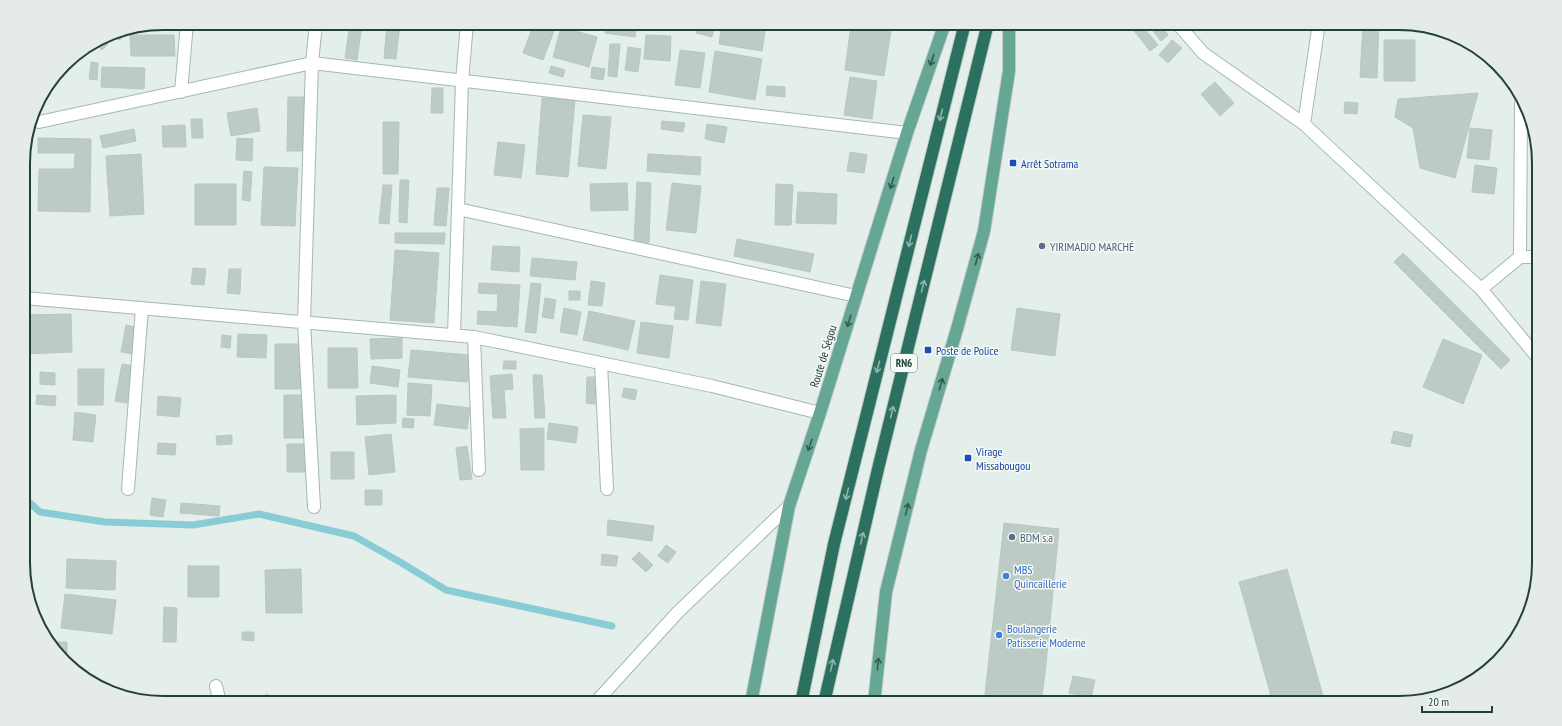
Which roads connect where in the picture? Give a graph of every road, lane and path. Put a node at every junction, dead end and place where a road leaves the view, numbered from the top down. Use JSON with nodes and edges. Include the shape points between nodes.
{"nodes":[{"id":1,"x":186,"y":30,"type":"edge"},
{"id":2,"x":315,"y":30,"type":"edge"},
{"id":3,"x":466,"y":30,"type":"edge"},
{"id":4,"x":942,"y":30,"type":"edge"},
{"id":5,"x":962,"y":30,"type":"edge"},
{"id":6,"x":986,"y":30,"type":"edge"},
{"id":7,"x":1009,"y":30,"type":"edge"},
{"id":8,"x":1183,"y":30,"type":"edge"},
{"id":9,"x":1318,"y":30,"type":"edge"},
{"id":10,"x":312,"y":63,"type":"junction"},
{"id":11,"x":462,"y":80,"type":"junction"},
{"id":12,"x":181,"y":92,"type":"junction"},
{"id":13,"x":1521,"y":110,"type":"edge"},
{"id":14,"x":39,"y":122,"type":"dead end"},
{"id":15,"x":1304,"y":124,"type":"junction"},
{"id":16,"x":907,"y":133,"type":"junction"},
{"id":17,"x":458,"y":208,"type":"junction"},
{"id":18,"x":1520,"y":257,"type":"junction"},
{"id":19,"x":1532,"y":257,"type":"edge"},
{"id":20,"x":1481,"y":289,"type":"junction"},
{"id":21,"x":856,"y":296,"type":"junction"},
{"id":22,"x":30,"y":299,"type":"edge"},
{"id":23,"x":142,"y":308,"type":"junction"},
{"id":24,"x":304,"y":322,"type":"junction"},
{"id":25,"x":454,"y":335,"type":"junction"},
{"id":26,"x":474,"y":337,"type":"junction"},
{"id":27,"x":1532,"y":351,"type":"edge"},
{"id":28,"x":601,"y":363,"type":"junction"},
{"id":29,"x":820,"y":413,"type":"junction"},
{"id":30,"x":479,"y":470,"type":"dead end"},
{"id":31,"x":128,"y":489,"type":"dead end"},
{"id":32,"x":607,"y":489,"type":"dead end"},
{"id":33,"x":789,"y":506,"type":"junction"},
{"id":34,"x":314,"y":507,"type":"dead end"},
{"id":35,"x":216,"y":686,"type":"dead end"},
{"id":36,"x":218,"y":696,"type":"edge"},
{"id":37,"x":601,"y":696,"type":"edge"},
{"id":38,"x":752,"y":696,"type":"edge"},
{"id":39,"x":802,"y":696,"type":"edge"},
{"id":40,"x":826,"y":696,"type":"edge"},
{"id":41,"x":875,"y":696,"type":"edge"}],
"edges":[{"from":1,"to":12,"type":"street"},
{"from":2,"to":10,"type":"street"},
{"from":3,"to":11,"type":"street"},
{"from":4,"to":16,"type":"main road","name":"Route de Ségou","one_way":true},
{"from":5,"to":39,"type":"highway","number":"RN6","one_way":true,"via":[[834,544]]},
{"from":40,"to":6,"type":"highway","number":"RN6","one_way":true,"via":[[878,469]]},
{"from":41,"to":7,"type":"main road","one_way":true,"via":[[886,592],[921,450],[984,231],[1009,71]]},
{"from":8,"to":15,"type":"street","via":[[1203,53]]},
{"from":9,"to":15,"type":"street"},
{"from":10,"to":11,"type":"street"},
{"from":10,"to":12,"type":"street"},
{"from":10,"to":24,"type":"street"},
{"from":11,"to":16,"type":"street"},
{"from":11,"to":17,"type":"street"},
{"from":12,"to":14,"type":"street"},
{"from":13,"to":18,"type":"street"},
{"from":15,"to":20,"type":"street"},
{"from":16,"to":21,"type":"main road","name":"Route de Ségou","one_way":true},
{"from":17,"to":21,"type":"street"},
{"from":17,"to":25,"type":"street"},
{"from":18,"to":19,"type":"street"},
{"from":18,"to":20,"type":"street"},
{"from":20,"to":27,"type":"street"},
{"from":21,"to":29,"type":"main road","name":"Route de Ségou","one_way":true},
{"from":22,"to":23,"type":"street"},
{"from":23,"to":24,"type":"street"},
{"from":23,"to":31,"type":"street"},
{"from":24,"to":25,"type":"street"},
{"from":24,"to":34,"type":"street"},
{"from":25,"to":26,"type":"street"},
{"from":26,"to":28,"type":"street"},
{"from":26,"to":30,"type":"street"},
{"from":28,"to":29,"type":"street","via":[[712,386]]},
{"from":28,"to":32,"type":"street"},
{"from":29,"to":33,"type":"main road","name":"Route de Ségou","one_way":true},
{"from":33,"to":37,"type":"street","via":[[678,612]]},
{"from":33,"to":38,"type":"main road","name":"Route de Ségou"},
{"from":35,"to":36,"type":"street"}]}
